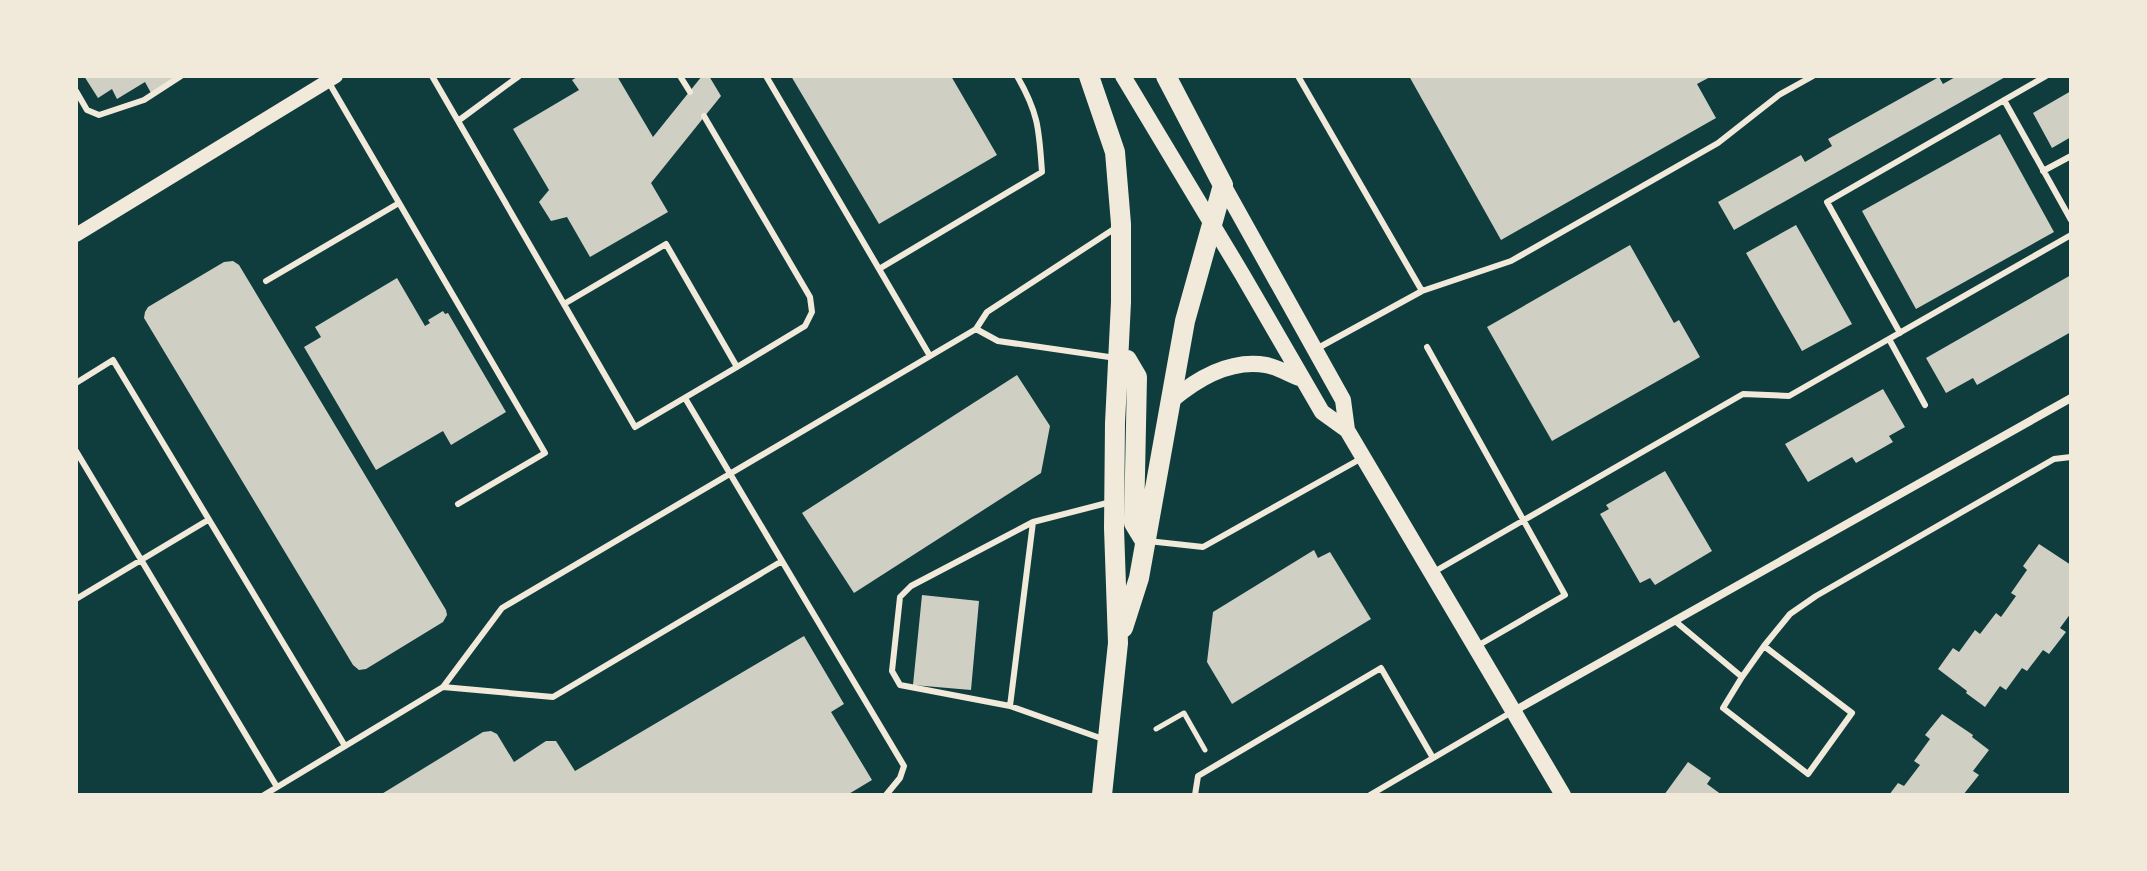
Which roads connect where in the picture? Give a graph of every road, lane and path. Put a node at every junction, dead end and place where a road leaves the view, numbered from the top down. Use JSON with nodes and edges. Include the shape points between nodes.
{"nodes":[{"id":1,"x":181,"y":76,"type":"edge"},
{"id":2,"x":432,"y":76,"type":"edge"},
{"id":3,"x":519,"y":76,"type":"edge"},
{"id":4,"x":680,"y":76,"type":"edge"},
{"id":5,"x":766,"y":76,"type":"edge"},
{"id":6,"x":1017,"y":76,"type":"edge"},
{"id":7,"x":1089,"y":76,"type":"edge"},
{"id":8,"x":1123,"y":76,"type":"edge"},
{"id":9,"x":1166,"y":76,"type":"edge"},
{"id":10,"x":1298,"y":76,"type":"edge"},
{"id":11,"x":1813,"y":76,"type":"edge"},
{"id":12,"x":2046,"y":76,"type":"edge"},
{"id":13,"x":330,"y":78,"type":"edge"},
{"id":14,"x":76,"y":91,"type":"edge"},
{"id":15,"x":690,"y":92,"type":"dead end"},
{"id":16,"x":2004,"y":100,"type":"junction"},
{"id":17,"x":704,"y":116,"type":"dead end"},
{"id":18,"x":458,"y":121,"type":"junction"},
{"id":19,"x":2071,"y":156,"type":"edge"},
{"id":20,"x":2043,"y":171,"type":"junction"},
{"id":21,"x":1223,"y":185,"type":"junction"},
{"id":22,"x":399,"y":203,"type":"junction"},
{"id":23,"x":2071,"y":220,"type":"edge"},
{"id":24,"x":1211,"y":222,"type":"junction"},
{"id":25,"x":1121,"y":224,"type":"junction"},
{"id":26,"x":76,"y":235,"type":"edge"},
{"id":27,"x":2071,"y":235,"type":"edge"},
{"id":28,"x":879,"y":269,"type":"junction"},
{"id":29,"x":266,"y":281,"type":"dead end"},
{"id":30,"x":1422,"y":291,"type":"junction"},
{"id":31,"x":564,"y":304,"type":"junction"},
{"id":32,"x":976,"y":329,"type":"junction"},
{"id":33,"x":1900,"y":333,"type":"junction"},
{"id":34,"x":1889,"y":339,"type":"junction"},
{"id":35,"x":1427,"y":347,"type":"dead end"},
{"id":36,"x":1315,"y":350,"type":"junction"},
{"id":37,"x":930,"y":356,"type":"junction"},
{"id":38,"x":1118,"y":359,"type":"junction"},
{"id":39,"x":737,"y":367,"type":"junction"},
{"id":40,"x":1302,"y":379,"type":"junction"},
{"id":41,"x":76,"y":383,"type":"edge"},
{"id":42,"x":685,"y":398,"type":"junction"},
{"id":43,"x":2071,"y":398,"type":"edge"},
{"id":44,"x":1172,"y":400,"type":"junction"},
{"id":45,"x":1925,"y":405,"type":"dead end"},
{"id":46,"x":1347,"y":430,"type":"junction"},
{"id":47,"x":76,"y":451,"type":"edge"},
{"id":48,"x":1363,"y":457,"type":"junction"},
{"id":49,"x":2071,"y":457,"type":"edge"},
{"id":50,"x":730,"y":474,"type":"junction"},
{"id":51,"x":1114,"y":501,"type":"junction"},
{"id":52,"x":458,"y":504,"type":"dead end"},
{"id":53,"x":208,"y":520,"type":"junction"},
{"id":54,"x":1523,"y":521,"type":"junction"},
{"id":55,"x":1033,"y":522,"type":"junction"},
{"id":56,"x":1145,"y":541,"type":"junction"},
{"id":57,"x":142,"y":560,"type":"junction"},
{"id":58,"x":782,"y":561,"type":"junction"},
{"id":59,"x":1432,"y":573,"type":"junction"},
{"id":60,"x":76,"y":599,"type":"edge"},
{"id":61,"x":1675,"y":621,"type":"junction"},
{"id":62,"x":1118,"y":643,"type":"junction"},
{"id":63,"x":1764,"y":646,"type":"junction"},
{"id":64,"x":1476,"y":647,"type":"junction"},
{"id":65,"x":1742,"y":677,"type":"junction"},
{"id":66,"x":443,"y":687,"type":"junction"},
{"id":67,"x":1010,"y":706,"type":"junction"},
{"id":68,"x":1513,"y":711,"type":"junction"},
{"id":69,"x":1156,"y":729,"type":"dead end"},
{"id":70,"x":1108,"y":740,"type":"junction"},
{"id":71,"x":345,"y":746,"type":"junction"},
{"id":72,"x":1433,"y":758,"type":"junction"},
{"id":73,"x":1215,"y":766,"type":"junction"},
{"id":74,"x":277,"y":787,"type":"junction"},
{"id":75,"x":1102,"y":794,"type":"edge"},
{"id":76,"x":264,"y":795,"type":"edge"},
{"id":77,"x":886,"y":795,"type":"edge"},
{"id":78,"x":1195,"y":795,"type":"edge"},
{"id":79,"x":1370,"y":795,"type":"edge"},
{"id":80,"x":1563,"y":795,"type":"edge"}],
"edges":[{"from":1,"to":14,"type":"lane","via":[[144,100],[99,115],[87,110]]},
{"from":2,"to":18,"type":"lane"},
{"from":3,"to":18,"type":"lane"},
{"from":4,"to":15,"type":"lane"},
{"from":5,"to":28,"type":"lane"},
{"from":6,"to":28,"type":"lane","via":[[1038,124],[1042,172]]},
{"from":7,"to":25,"type":"main road","via":[[1115,152]]},
{"from":8,"to":24,"type":"main road"},
{"from":9,"to":21,"type":"main road"},
{"from":10,"to":30,"type":"lane"},
{"from":11,"to":30,"type":"lane","via":[[1779,95],[1718,143],[1511,261]]},
{"from":12,"to":16,"type":"lane"},
{"from":13,"to":22,"type":"lane"},
{"from":13,"to":26,"type":"street"},
{"from":16,"to":20,"type":"lane"},
{"from":16,"to":33,"type":"lane","via":[[1827,202]]},
{"from":17,"to":39,"type":"lane","via":[[810,297],[812,312],[805,326]]},
{"from":18,"to":31,"type":"lane"},
{"from":19,"to":20,"type":"lane"},
{"from":20,"to":23,"type":"lane"},
{"from":21,"to":24,"type":"main road"},
{"from":21,"to":36,"type":"main road"},
{"from":22,"to":29,"type":"lane"},
{"from":22,"to":52,"type":"lane","via":[[545,453]]},
{"from":24,"to":40,"type":"main road"},
{"from":24,"to":44,"type":"main road","via":[[1185,321]]},
{"from":25,"to":32,"type":"lane","via":[[987,312]]},
{"from":25,"to":38,"type":"main road"},
{"from":27,"to":33,"type":"lane"},
{"from":28,"to":37,"type":"lane"},
{"from":30,"to":36,"type":"lane"},
{"from":31,"to":39,"type":"lane","via":[[666,244]]},
{"from":31,"to":42,"type":"lane","via":[[635,427]]},
{"from":32,"to":37,"type":"lane"},
{"from":32,"to":38,"type":"lane","via":[[998,341]]},
{"from":33,"to":34,"type":"lane"},
{"from":34,"to":45,"type":"lane"},
{"from":34,"to":54,"type":"lane","via":[[1789,396],[1743,394]]},
{"from":35,"to":54,"type":"lane"},
{"from":36,"to":46,"type":"main road","via":[[1343,400]]},
{"from":37,"to":50,"type":"lane"},
{"from":38,"to":51,"type":"main road"},
{"from":38,"to":56,"type":"main road","via":[[1127,360],[1137,377],[1134,523]]},
{"from":39,"to":42,"type":"lane"},
{"from":40,"to":44,"type":"main road","via":[[1268,365],[1243,364],[1207,376]]},
{"from":40,"to":46,"type":"main road","via":[[1322,412]]},
{"from":41,"to":53,"type":"lane","via":[[113,360]]},
{"from":42,"to":50,"type":"lane"},
{"from":43,"to":61,"type":"street"},
{"from":44,"to":56,"type":"main road"},
{"from":46,"to":48,"type":"main road"},
{"from":47,"to":57,"type":"lane"},
{"from":48,"to":56,"type":"lane","via":[[1203,547]]},
{"from":48,"to":59,"type":"main road"},
{"from":49,"to":63,"type":"lane","via":[[2054,459],[1816,596],[1790,614]]},
{"from":50,"to":58,"type":"lane"},
{"from":50,"to":66,"type":"lane","via":[[502,608]]},
{"from":51,"to":55,"type":"lane"},
{"from":51,"to":62,"type":"main road"},
{"from":53,"to":57,"type":"lane"},
{"from":53,"to":71,"type":"lane"},
{"from":54,"to":59,"type":"lane"},
{"from":54,"to":64,"type":"lane","via":[[1565,595]]},
{"from":55,"to":67,"type":"lane"},
{"from":55,"to":67,"type":"lane","via":[[911,586],[900,597],[892,671],[900,685]]},
{"from":56,"to":62,"type":"main road"},
{"from":57,"to":60,"type":"lane"},
{"from":57,"to":74,"type":"lane"},
{"from":58,"to":66,"type":"lane","via":[[553,697]]},
{"from":58,"to":77,"type":"lane","via":[[904,766]]},
{"from":59,"to":64,"type":"main road"},
{"from":61,"to":65,"type":"lane"},
{"from":61,"to":68,"type":"street"},
{"from":62,"to":70,"type":"main road"},
{"from":63,"to":65,"type":"lane"},
{"from":63,"to":65,"type":"lane","via":[[1852,713],[1808,774],[1723,708]]},
{"from":64,"to":68,"type":"main road"},
{"from":66,"to":71,"type":"lane"},
{"from":67,"to":70,"type":"lane"},
{"from":68,"to":72,"type":"lane"},
{"from":68,"to":80,"type":"main road"},
{"from":69,"to":73,"type":"path","via":[[1184,713]]},
{"from":70,"to":75,"type":"main road"},
{"from":71,"to":74,"type":"lane"},
{"from":72,"to":73,"type":"lane","via":[[1381,668]]},
{"from":72,"to":79,"type":"lane"},
{"from":73,"to":78,"type":"lane","via":[[1198,776]]},
{"from":74,"to":76,"type":"lane"}]}
